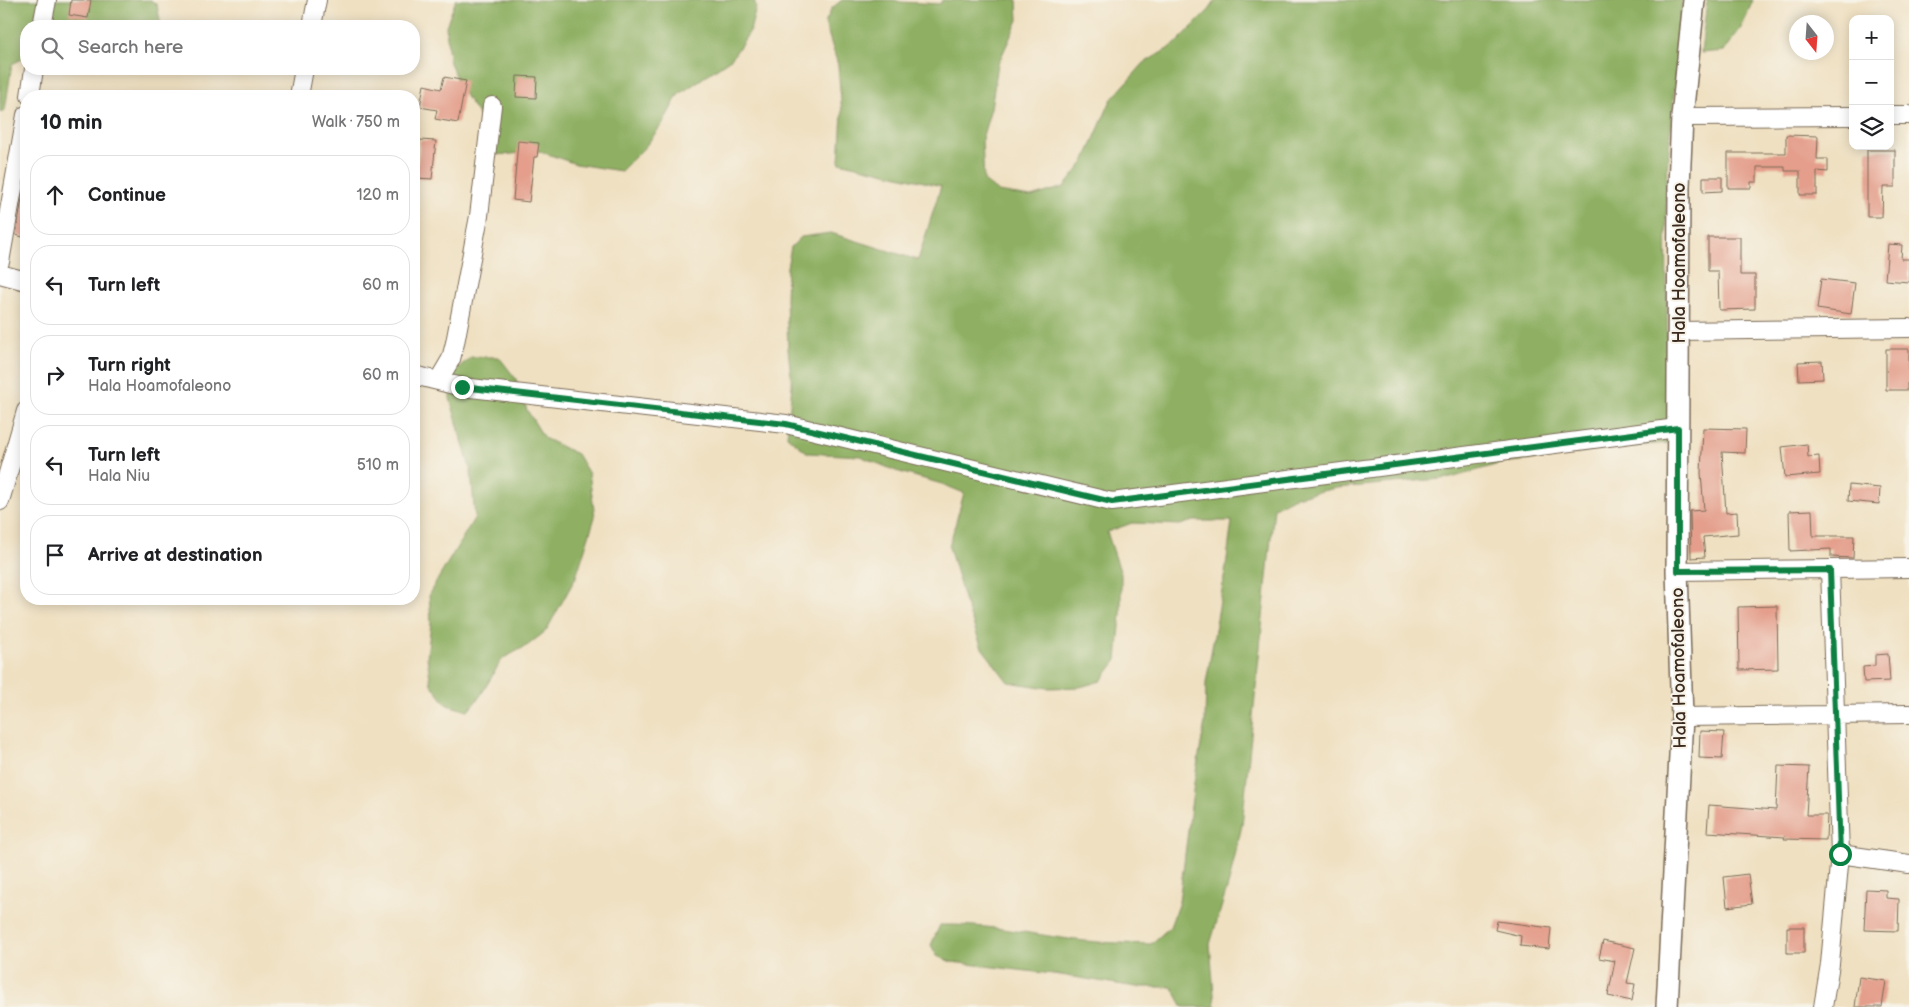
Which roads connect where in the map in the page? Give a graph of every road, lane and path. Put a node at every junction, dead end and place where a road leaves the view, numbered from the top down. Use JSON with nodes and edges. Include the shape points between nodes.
{"nodes":[{"id":1,"x":47,"y":0,"type":"edge"},
{"id":2,"x":317,"y":0,"type":"edge"},
{"id":3,"x":1694,"y":0,"type":"edge"},
{"id":4,"x":43,"y":20,"type":"edge"},
{"id":5,"x":313,"y":20,"type":"edge"},
{"id":6,"x":33,"y":75,"type":"edge"},
{"id":7,"x":303,"y":75,"type":"edge"},
{"id":8,"x":31,"y":90,"type":"edge"},
{"id":9,"x":300,"y":90,"type":"edge"},
{"id":10,"x":492,"y":106,"type":"dead end"},
{"id":11,"x":1894,"y":115,"type":"edge"},
{"id":12,"x":1909,"y":115,"type":"edge"},
{"id":13,"x":1849,"y":116,"type":"edge"},
{"id":14,"x":1682,"y":118,"type":"junction"},
{"id":15,"x":20,"y":149,"type":"edge"},
{"id":16,"x":0,"y":262,"type":"edge"},
{"id":17,"x":0,"y":274,"type":"edge"},
{"id":18,"x":20,"y":279,"type":"edge"},
{"id":19,"x":1909,"y":328,"type":"edge"},
{"id":20,"x":1679,"y":331,"type":"junction"},
{"id":21,"x":420,"y":376,"type":"edge"},
{"id":22,"x":438,"y":381,"type":"junction"},
{"id":23,"x":1678,"y":428,"type":"junction"},
{"id":24,"x":20,"y":433,"type":"edge"},
{"id":25,"x":0,"y":501,"type":"edge"},
{"id":26,"x":1909,"y":568,"type":"edge"},
{"id":27,"x":1830,"y":570,"type":"junction"},
{"id":28,"x":1678,"y":571,"type":"junction"},
{"id":29,"x":1836,"y":714,"type":"junction"},
{"id":30,"x":1909,"y":714,"type":"edge"},
{"id":31,"x":1682,"y":717,"type":"junction"},
{"id":32,"x":1840,"y":854,"type":"junction"},
{"id":33,"x":1909,"y":864,"type":"edge"},
{"id":34,"x":1667,"y":1007,"type":"edge"},
{"id":35,"x":1823,"y":1007,"type":"edge"}],
"edges":[{"from":1,"to":4,"type":"street"},
{"from":2,"to":5,"type":"street"},
{"from":3,"to":14,"type":"street","name":"Hala Hoamofaleono"},
{"from":6,"to":8,"type":"street"},
{"from":7,"to":9,"type":"street"},
{"from":10,"to":22,"type":"street","via":[[479,216],[452,359]]},
{"from":11,"to":12,"type":"street"},
{"from":13,"to":14,"type":"street"},
{"from":14,"to":20,"type":"street","name":"Hala Hoamofaleono"},
{"from":15,"to":16,"type":"street"},
{"from":17,"to":18,"type":"street"},
{"from":19,"to":20,"type":"street"},
{"from":20,"to":23,"type":"street","name":"Hala Hoamofaleono"},
{"from":21,"to":22,"type":"street"},
{"from":22,"to":23,"type":"street","via":[[462,387],[786,424],[1112,502]]},
{"from":23,"to":28,"type":"street","name":"Hala Hoamofaleono"},
{"from":24,"to":25,"type":"street"},
{"from":26,"to":27,"type":"street"},
{"from":27,"to":28,"type":"street"},
{"from":27,"to":29,"type":"street"},
{"from":28,"to":31,"type":"street","name":"Hala Hoamofaleono"},
{"from":29,"to":30,"type":"street"},
{"from":29,"to":31,"type":"street"},
{"from":29,"to":32,"type":"street"},
{"from":31,"to":34,"type":"street","name":"Hala Hoamofaleono"},
{"from":32,"to":33,"type":"street"},
{"from":32,"to":35,"type":"street"}]}
